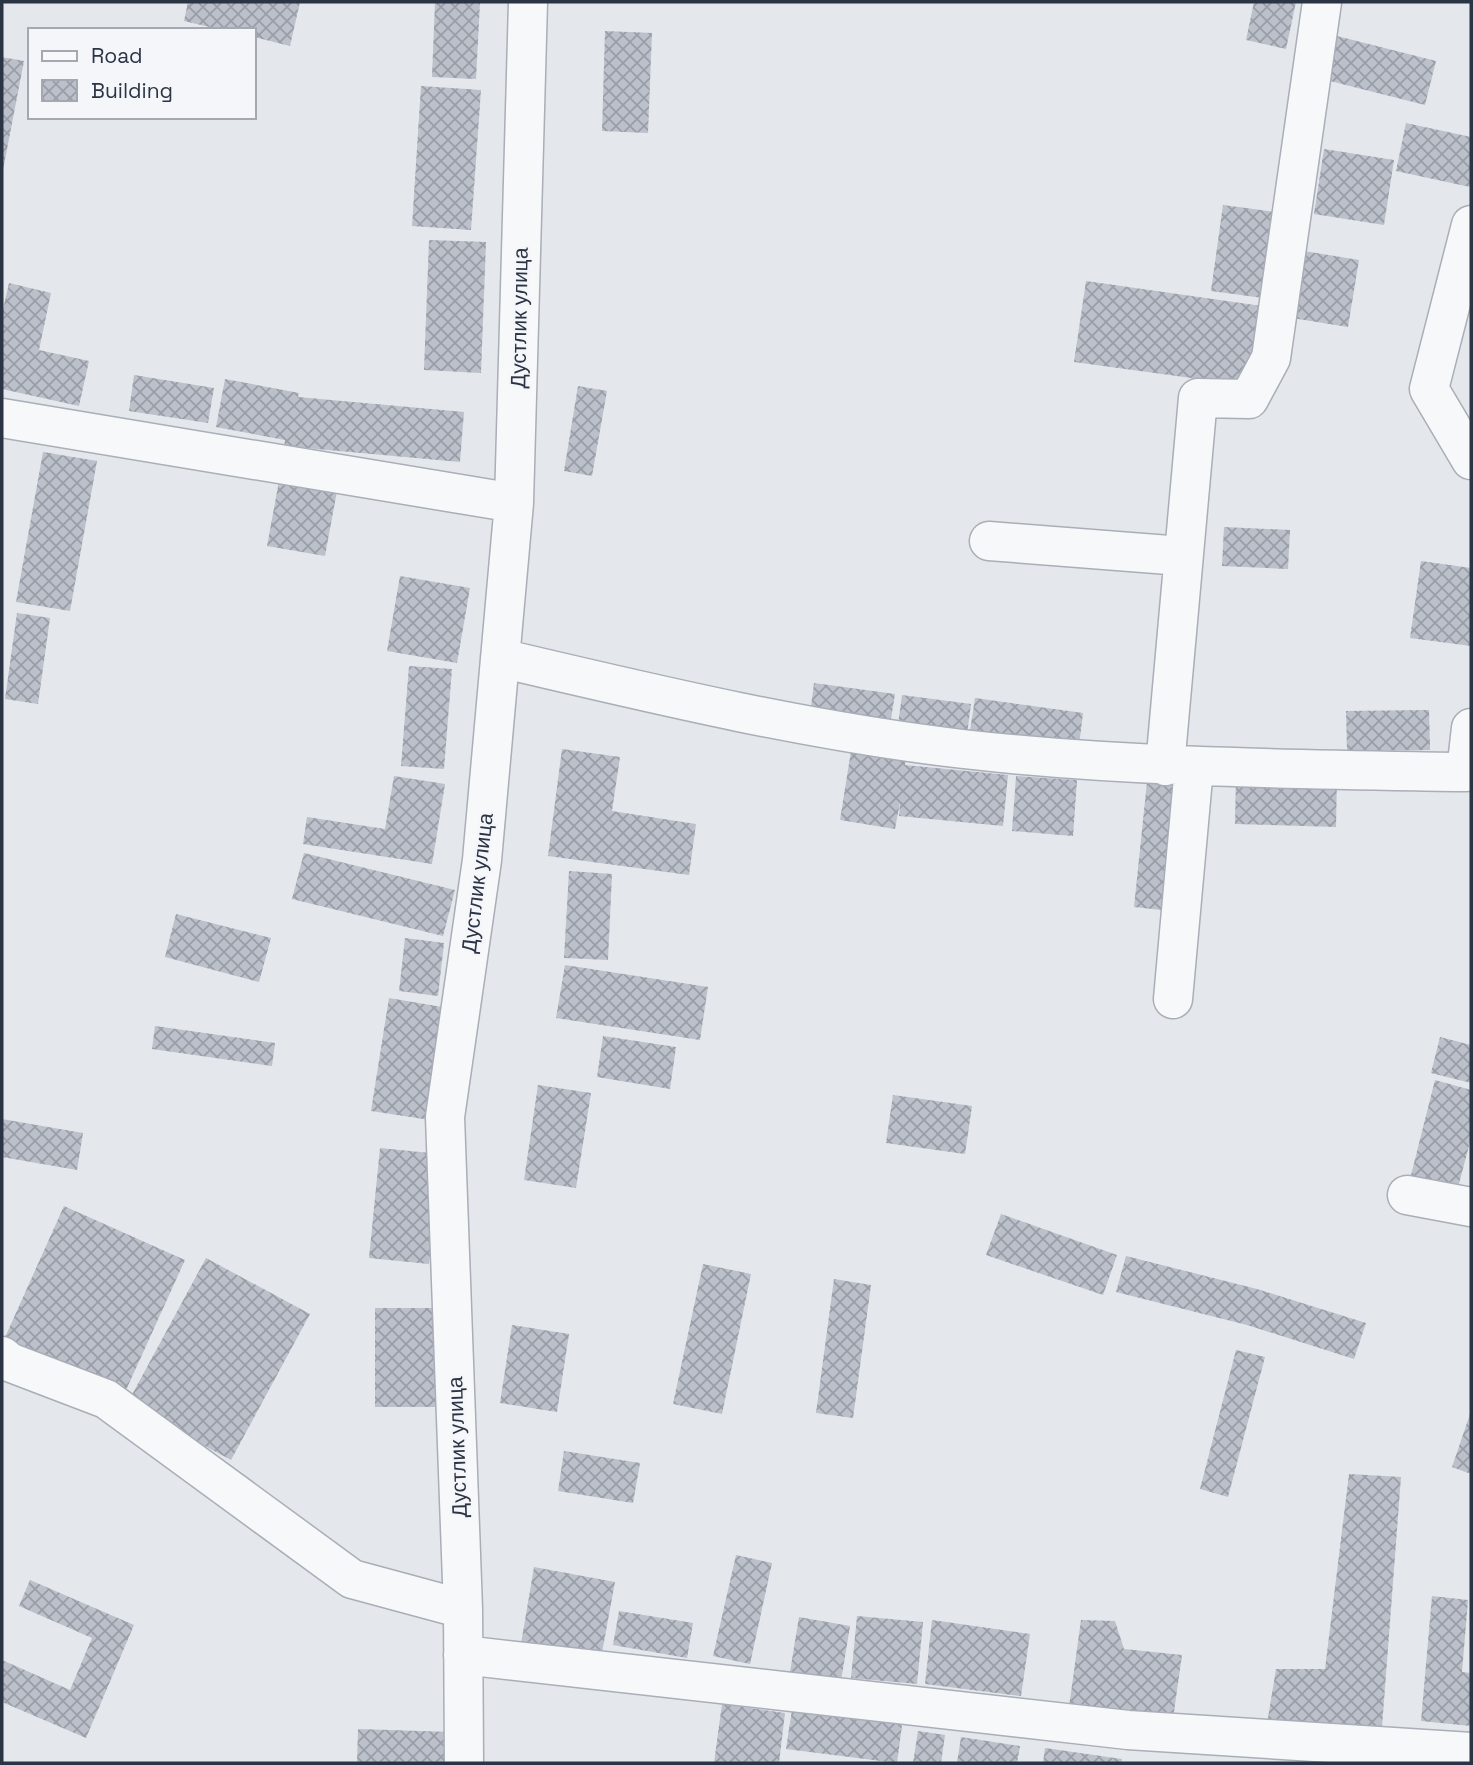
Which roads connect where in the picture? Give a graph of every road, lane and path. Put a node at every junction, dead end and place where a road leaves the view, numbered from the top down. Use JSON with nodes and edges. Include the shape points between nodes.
{"nodes":[{"id":1,"x":528,"y":2,"type":"edge"},
{"id":2,"x":1322,"y":2,"type":"edge"},
{"id":3,"x":1471,"y":225,"type":"edge"},
{"id":4,"x":2,"y":418,"type":"edge"},
{"id":5,"x":1471,"y":460,"type":"edge"},
{"id":6,"x":514,"y":503,"type":"junction"},
{"id":7,"x":989,"y":541,"type":"dead end"},
{"id":8,"x":1182,"y":556,"type":"junction"},
{"id":9,"x":500,"y":658,"type":"junction"},
{"id":10,"x":1471,"y":727,"type":"edge"},
{"id":11,"x":1179,"y":766,"type":"junction"},
{"id":12,"x":1173,"y":999,"type":"dead end"},
{"id":13,"x":1407,"y":1195,"type":"dead end"},
{"id":14,"x":1471,"y":1207,"type":"edge"},
{"id":15,"x":2,"y":1356,"type":"edge"},
{"id":16,"x":463,"y":1609,"type":"junction"},
{"id":17,"x":463,"y":1655,"type":"junction"},
{"id":18,"x":1471,"y":1752,"type":"edge"},
{"id":19,"x":464,"y":1763,"type":"edge"}],
"edges":[{"from":1,"to":6,"type":"street","name":"Дустлик улица"},
{"from":2,"to":8,"type":"street","via":[[1271,358],[1249,399],[1198,398]]},
{"from":3,"to":5,"type":"street","via":[[1429,389]]},
{"from":4,"to":6,"type":"street"},
{"from":6,"to":9,"type":"street","name":"Дустлик улица"},
{"from":7,"to":8,"type":"street"},
{"from":8,"to":11,"type":"street"},
{"from":9,"to":11,"type":"street","via":[[732,712],[962,749]]},
{"from":9,"to":16,"type":"street","name":"Дустлик улица","via":[[482,860],[445,1117]]},
{"from":10,"to":11,"type":"street","via":[[1466,772]]},
{"from":11,"to":12,"type":"street"},
{"from":13,"to":14,"type":"street"},
{"from":15,"to":16,"type":"street","via":[[106,1399],[352,1579]]},
{"from":16,"to":17,"type":"street","name":"Дустлик улица"},
{"from":17,"to":18,"type":"street","via":[[1128,1730]]},
{"from":17,"to":19,"type":"street","name":"Дустлик улица"}]}
